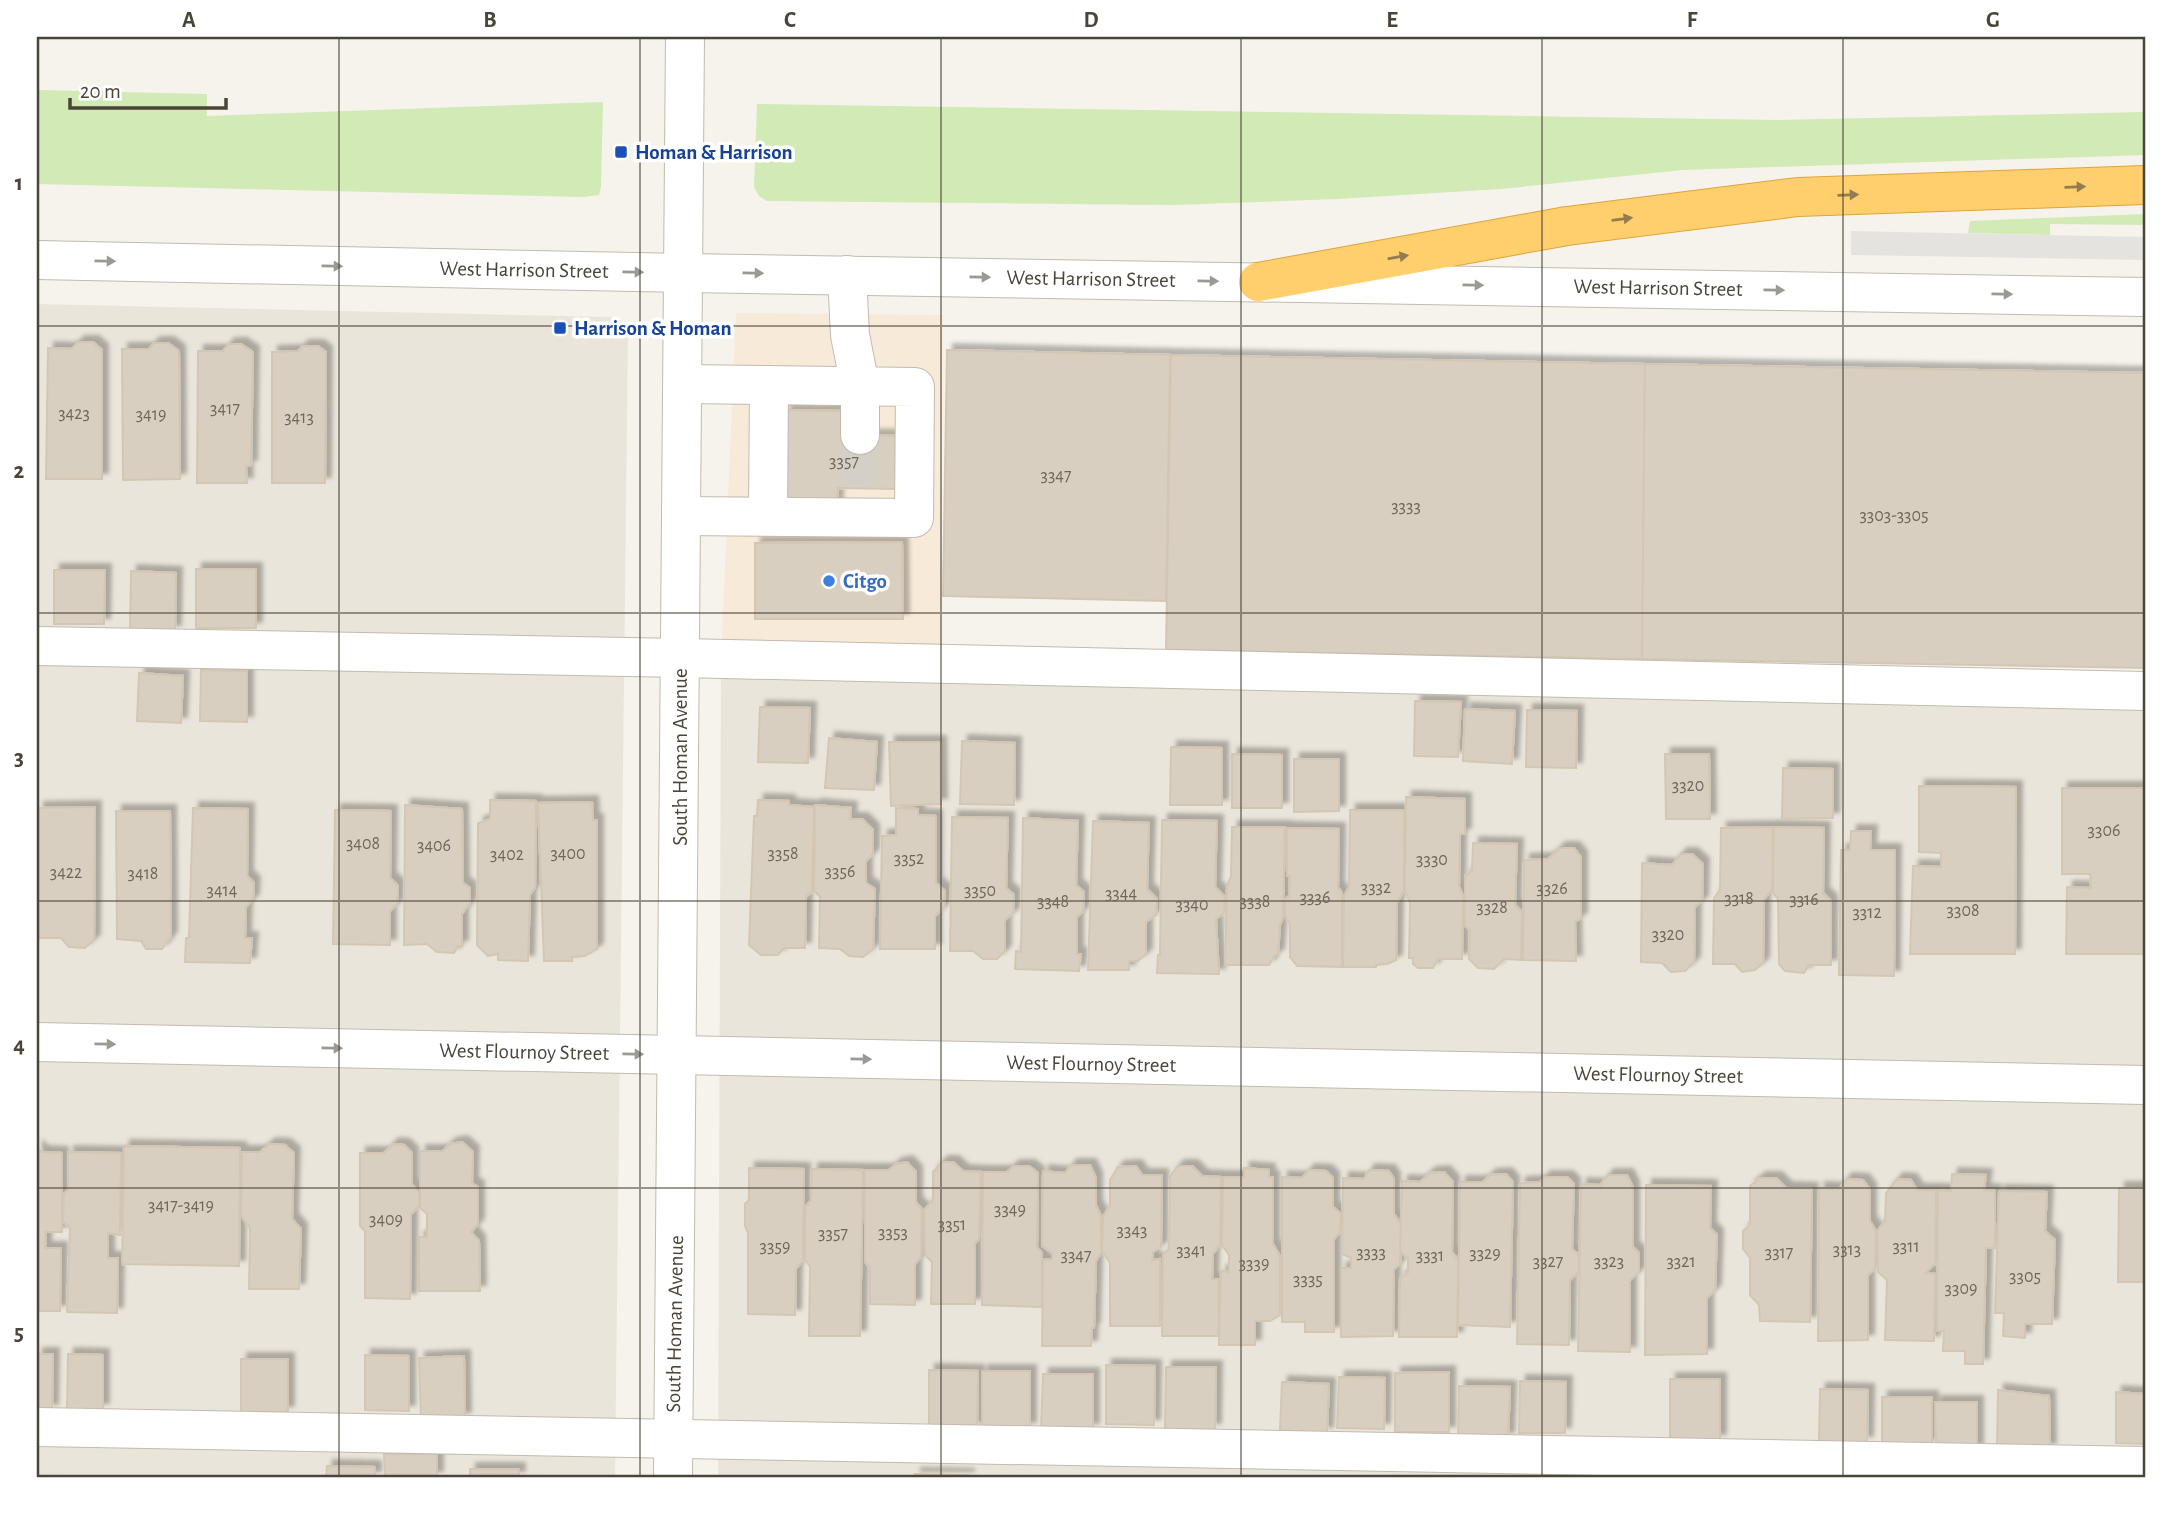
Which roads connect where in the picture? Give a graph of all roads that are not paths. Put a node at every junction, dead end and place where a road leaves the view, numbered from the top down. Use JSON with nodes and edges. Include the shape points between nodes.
{"nodes":[{"id":1,"x":685,"y":37,"type":"edge"},
{"id":2,"x":2145,"y":185,"type":"edge"},
{"id":3,"x":37,"y":260,"type":"edge"},
{"id":4,"x":684,"y":273,"type":"junction"},
{"id":5,"x":847,"y":275,"type":"junction"},
{"id":6,"x":1258,"y":282,"type":"junction"},
{"id":7,"x":2145,"y":297,"type":"edge"},
{"id":8,"x":683,"y":384,"type":"junction"},
{"id":9,"x":769,"y":385,"type":"junction"},
{"id":10,"x":860,"y":386,"type":"junction"},
{"id":11,"x":860,"y":435,"type":"tunnel mouth"},
{"id":12,"x":682,"y":516,"type":"junction"},
{"id":13,"x":768,"y":516,"type":"junction"},
{"id":14,"x":37,"y":646,"type":"edge"},
{"id":15,"x":681,"y":657,"type":"junction"},
{"id":16,"x":2145,"y":691,"type":"edge"},
{"id":17,"x":37,"y":1042,"type":"edge"},
{"id":18,"x":677,"y":1055,"type":"junction"},
{"id":19,"x":2145,"y":1085,"type":"edge"},
{"id":20,"x":37,"y":1427,"type":"edge"},
{"id":21,"x":673,"y":1459,"type":"edge"},
{"id":22,"x":2145,"y":1466,"type":"edge"}],
"edges":[{"from":1,"to":4,"type":"street","name":"South Homan Avenue"},
{"from":6,"to":2,"type":"highway","one_way":true,"via":[[1567,226],[1798,197]]},
{"from":3,"to":4,"type":"street","name":"West Harrison Street","one_way":true},
{"from":4,"to":5,"type":"street","name":"West Harrison Street","one_way":true},
{"from":4,"to":8,"type":"street","name":"South Homan Avenue"},
{"from":5,"to":6,"type":"street","name":"West Harrison Street","one_way":true},
{"from":5,"to":10,"type":"street","via":[[850,335]]},
{"from":6,"to":7,"type":"street","name":"West Harrison Street","one_way":true},
{"from":8,"to":9,"type":"street"},
{"from":8,"to":12,"type":"street","name":"South Homan Avenue"},
{"from":9,"to":10,"type":"street"},
{"from":9,"to":13,"type":"street"},
{"from":10,"to":11,"type":"street"},
{"from":10,"to":13,"type":"street","via":[[915,387],[914,518],[858,503]]},
{"from":12,"to":13,"type":"street"},
{"from":12,"to":15,"type":"street","name":"South Homan Avenue"},
{"from":14,"to":15,"type":"street"},
{"from":15,"to":16,"type":"street"},
{"from":15,"to":18,"type":"street","name":"South Homan Avenue"},
{"from":17,"to":18,"type":"street","name":"West Flournoy Street","one_way":true},
{"from":18,"to":19,"type":"street","name":"West Flournoy Street","one_way":true},
{"from":18,"to":21,"type":"street","name":"South Homan Avenue"},
{"from":20,"to":21,"type":"street"},
{"from":21,"to":22,"type":"street"}]}
